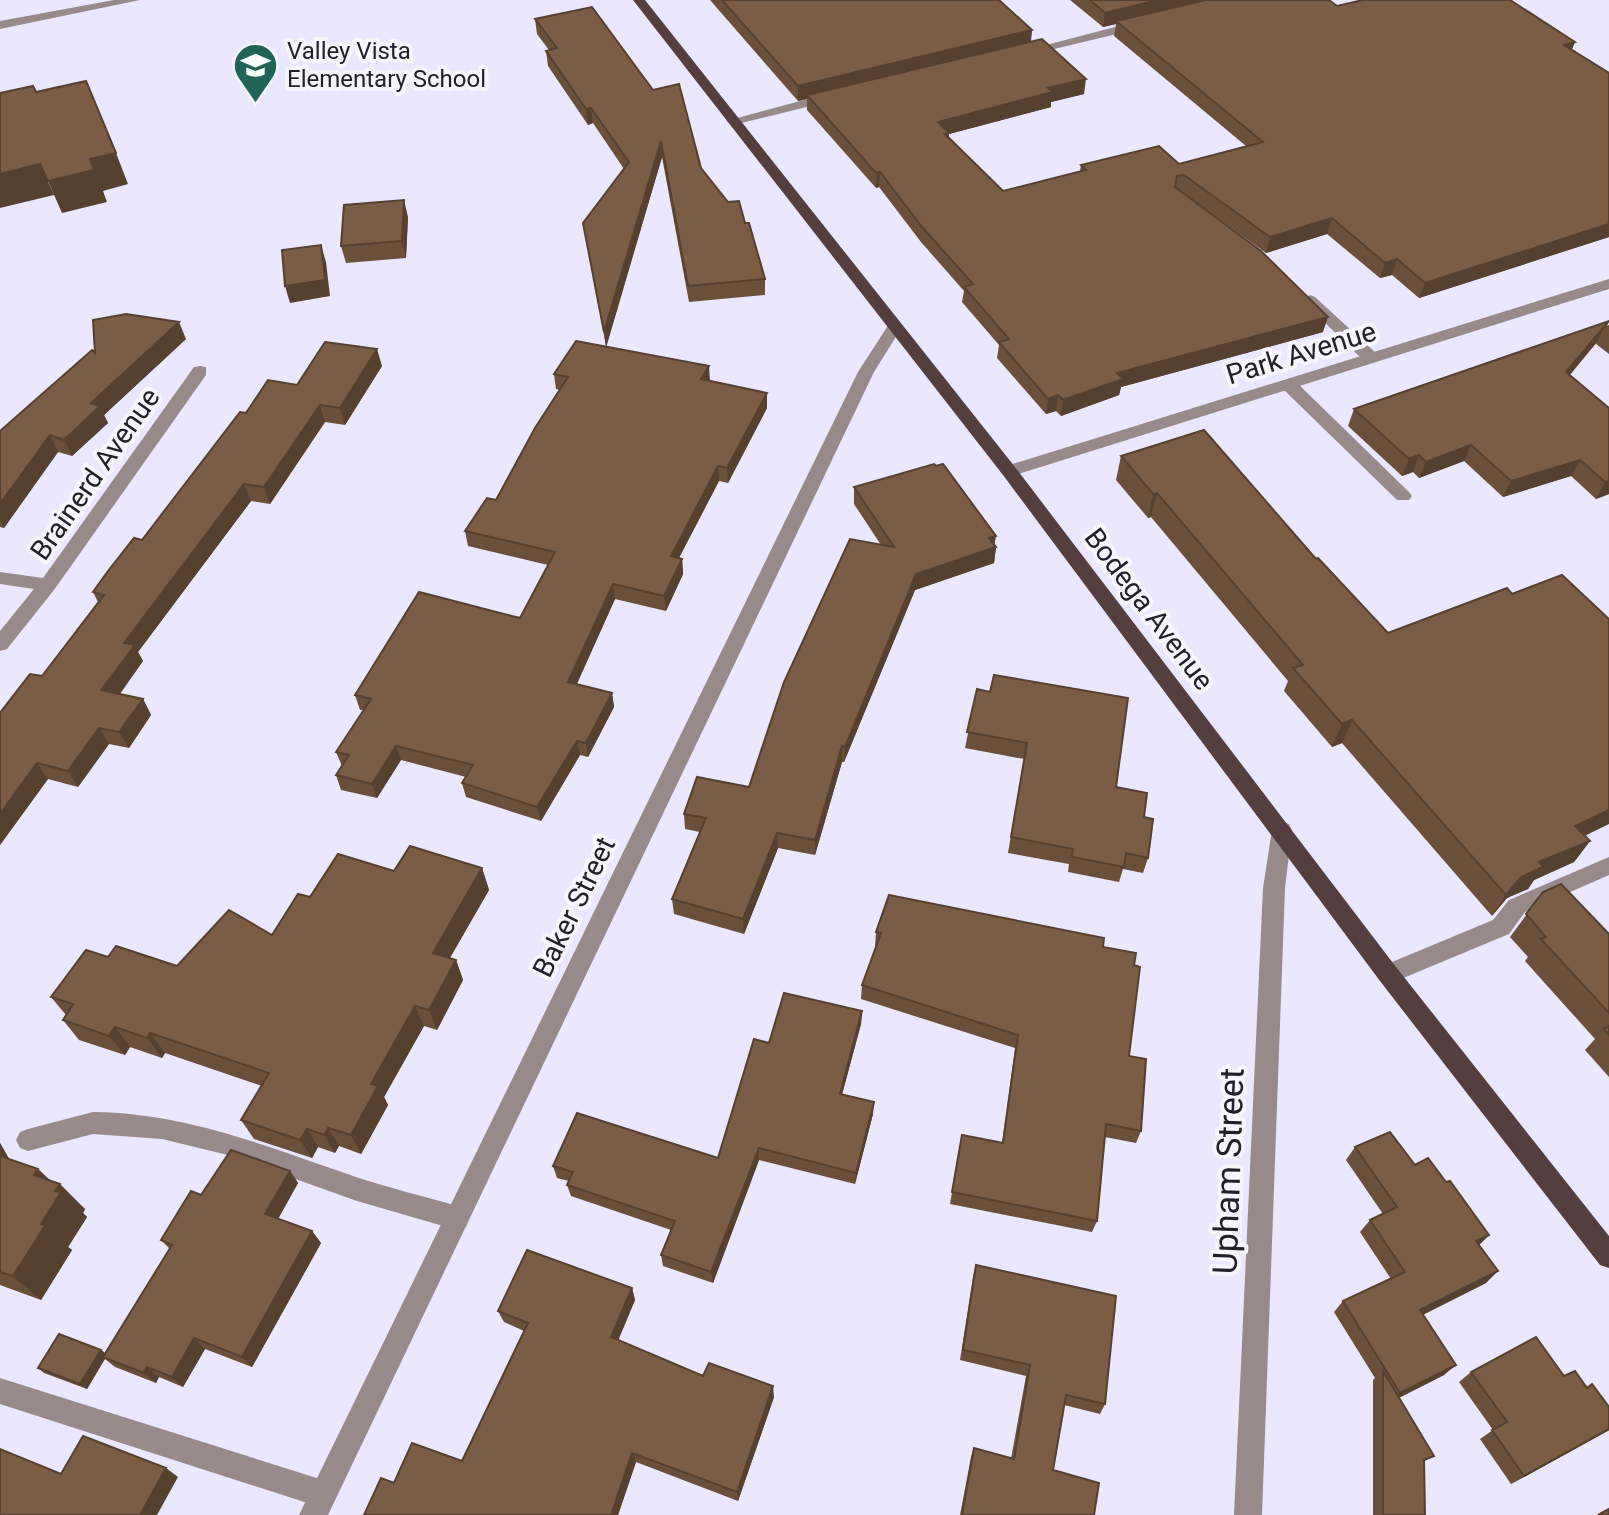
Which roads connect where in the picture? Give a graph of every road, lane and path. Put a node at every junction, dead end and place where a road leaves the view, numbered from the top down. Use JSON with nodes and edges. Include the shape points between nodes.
{"nodes":[{"id":1,"x":134,"y":0,"type":"edge"},
{"id":2,"x":639,"y":0,"type":"edge"},
{"id":3,"x":1154,"y":21,"type":"edge"},
{"id":4,"x":0,"y":25,"type":"edge"},
{"id":5,"x":1017,"y":53,"type":"edge"},
{"id":6,"x":850,"y":93,"type":"edge"},
{"id":7,"x":733,"y":121,"type":"junction"},
{"id":8,"x":1609,"y":284,"type":"edge"},
{"id":9,"x":1303,"y":294,"type":"edge"},
{"id":10,"x":894,"y":327,"type":"junction"},
{"id":11,"x":1371,"y":358,"type":"junction"},
{"id":12,"x":200,"y":371,"type":"dead end"},
{"id":13,"x":1288,"y":384,"type":"junction"},
{"id":14,"x":1009,"y":471,"type":"junction"},
{"id":15,"x":1403,"y":496,"type":"dead end"},
{"id":16,"x":0,"y":578,"type":"edge"},
{"id":17,"x":48,"y":585,"type":"junction"},
{"id":18,"x":0,"y":644,"type":"edge"},
{"id":19,"x":1282,"y":830,"type":"junction"},
{"id":20,"x":1609,"y":866,"type":"edge"},
{"id":21,"x":1388,"y":974,"type":"junction"},
{"id":22,"x":28,"y":1140,"type":"dead end"},
{"id":23,"x":457,"y":1218,"type":"junction"},
{"id":24,"x":1609,"y":1256,"type":"edge"},
{"id":25,"x":0,"y":1391,"type":"edge"},
{"id":26,"x":318,"y":1504,"type":"edge"},
{"id":27,"x":1248,"y":1515,"type":"edge"}],
"edges":[{"from":1,"to":4,"type":"street"},
{"from":2,"to":7,"type":"main road","name":"Bodega Avenue"},
{"from":3,"to":5,"type":"street"},
{"from":6,"to":7,"type":"street"},
{"from":7,"to":10,"type":"main road","name":"Bodega Avenue"},
{"from":8,"to":11,"type":"street","name":"Park Avenue"},
{"from":9,"to":11,"type":"street"},
{"from":10,"to":14,"type":"main road","name":"Bodega Avenue"},
{"from":10,"to":23,"type":"street","name":"Baker Street","via":[[866,372]]},
{"from":11,"to":13,"type":"street","name":"Park Avenue"},
{"from":12,"to":17,"type":"street","name":"Brainerd Avenue"},
{"from":13,"to":14,"type":"street","name":"Park Avenue"},
{"from":13,"to":15,"type":"street"},
{"from":14,"to":19,"type":"main road","name":"Bodega Avenue"},
{"from":16,"to":17,"type":"street"},
{"from":17,"to":18,"type":"street","name":"Brainerd Avenue"},
{"from":19,"to":21,"type":"main road","name":"Bodega Avenue"},
{"from":19,"to":27,"type":"street","name":"Upham Street","via":[[1274,888]]},
{"from":20,"to":21,"type":"street","via":[[1517,906],[1501,927]]},
{"from":21,"to":24,"type":"main road","name":"Bodega Avenue"},
{"from":22,"to":23,"type":"street","via":[[90,1123],[149,1125],[207,1136]]},
{"from":23,"to":26,"type":"street","name":"Baker Street"},
{"from":25,"to":26,"type":"street"}]}
